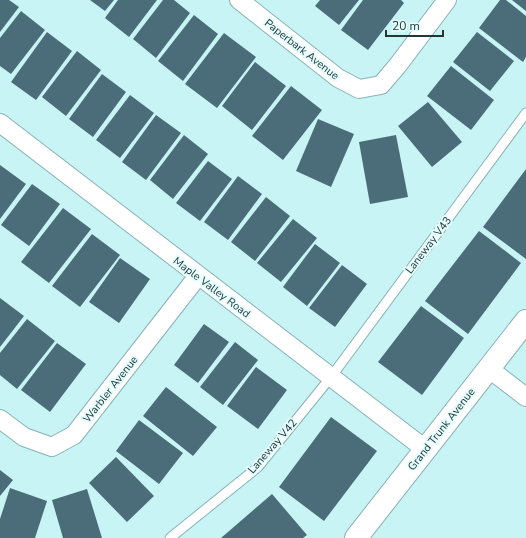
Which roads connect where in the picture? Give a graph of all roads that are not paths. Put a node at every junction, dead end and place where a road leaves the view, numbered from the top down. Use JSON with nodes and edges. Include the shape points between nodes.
{"nodes":[{"id":1,"x":239,"y":0,"type":"edge"},
{"id":2,"x":447,"y":0,"type":"edge"},
{"id":3,"x":526,"y":113,"type":"edge"},
{"id":4,"x":0,"y":123,"type":"edge"},
{"id":5,"x":198,"y":276,"type":"junction"},
{"id":6,"x":526,"y":321,"type":"edge"},
{"id":7,"x":488,"y":368,"type":"junction"},
{"id":8,"x":331,"y":377,"type":"junction"},
{"id":9,"x":526,"y":397,"type":"edge"},
{"id":10,"x":0,"y":418,"type":"edge"},
{"id":11,"x":425,"y":449,"type":"junction"},
{"id":12,"x":170,"y":538,"type":"edge"},
{"id":13,"x":356,"y":538,"type":"edge"}],
"edges":[{"from":1,"to":2,"type":"street","name":"Paperbark Avenue","via":[[338,78],[359,89],[381,85]]},
{"from":3,"to":8,"type":"lane","name":"Laneway V43"},
{"from":4,"to":5,"type":"street","name":"Maple Valley Road"},
{"from":5,"to":8,"type":"street","name":"Maple Valley Road"},
{"from":5,"to":10,"type":"street","name":"Warbler Avenue","via":[[74,435],[52,447],[24,436]]},
{"from":6,"to":7,"type":"street","name":"Grand Trunk Avenue"},
{"from":7,"to":9,"type":"street"},
{"from":7,"to":11,"type":"street","name":"Grand Trunk Avenue"},
{"from":8,"to":11,"type":"street","name":"Maple Valley Road"},
{"from":8,"to":12,"type":"lane","name":"Laneway V42","via":[[258,467]]},
{"from":11,"to":13,"type":"street","name":"Grand Trunk Avenue"}]}
